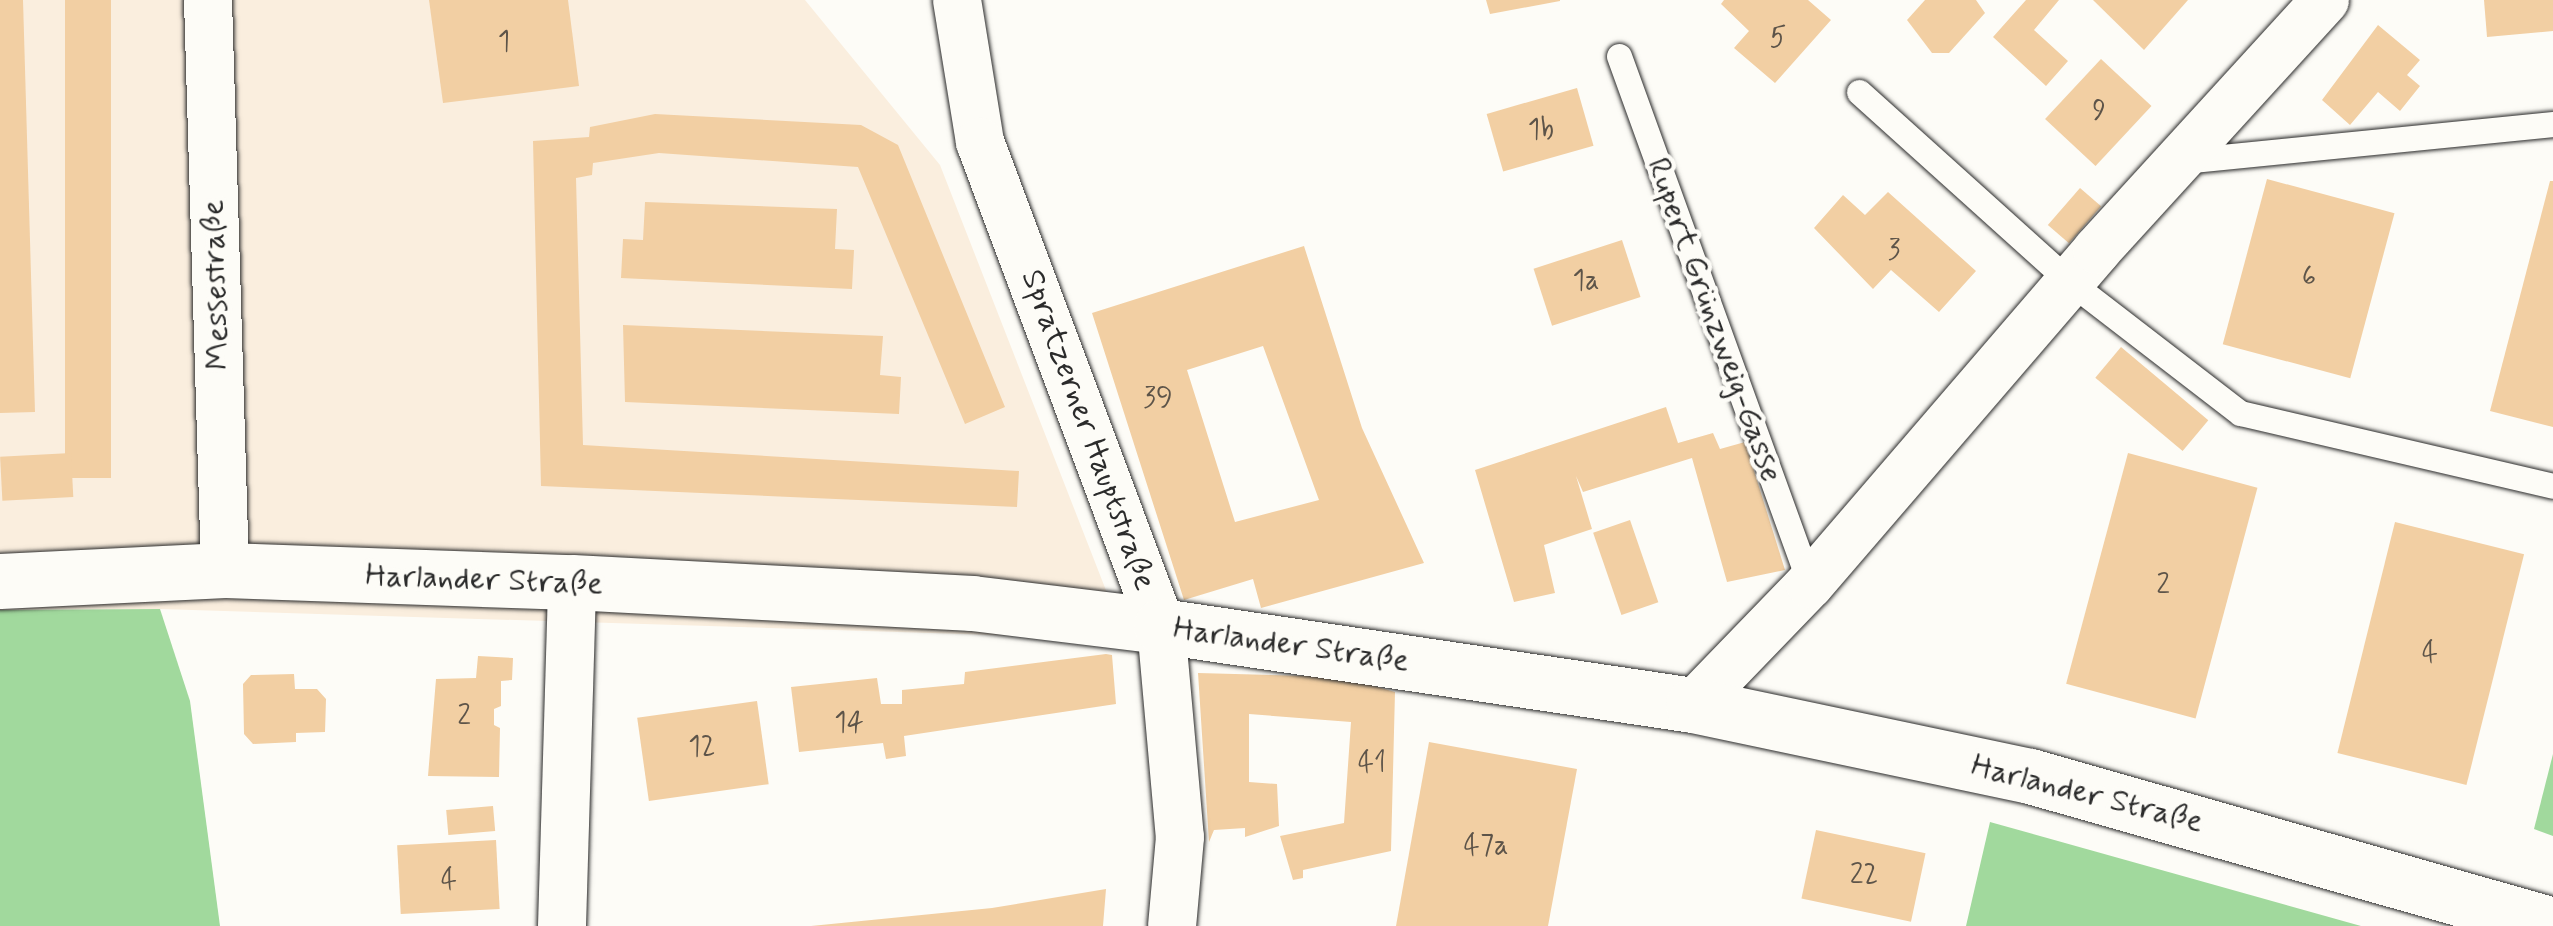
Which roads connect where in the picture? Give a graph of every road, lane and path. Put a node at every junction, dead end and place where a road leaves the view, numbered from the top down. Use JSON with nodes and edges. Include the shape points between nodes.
{"nodes":[{"id":1,"x":208,"y":0,"type":"edge"},
{"id":2,"x":956,"y":0,"type":"edge"},
{"id":3,"x":2325,"y":0,"type":"edge"},
{"id":4,"x":1618,"y":56,"type":"dead end"},
{"id":5,"x":1859,"y":92,"type":"dead end"},
{"id":6,"x":2553,"y":124,"type":"edge"},
{"id":7,"x":2182,"y":161,"type":"junction"},
{"id":8,"x":2070,"y":282,"type":"junction"},
{"id":9,"x":2553,"y":486,"type":"edge"},
{"id":10,"x":224,"y":570,"type":"junction"},
{"id":11,"x":0,"y":581,"type":"edge"},
{"id":12,"x":572,"y":582,"type":"junction"},
{"id":13,"x":1810,"y":584,"type":"junction"},
{"id":14,"x":1161,"y":626,"type":"junction"},
{"id":15,"x":1693,"y":705,"type":"junction"},
{"id":16,"x":2542,"y":924,"type":"edge"},
{"id":17,"x":562,"y":926,"type":"edge"},
{"id":18,"x":1172,"y":926,"type":"edge"}],
"edges":[{"from":1,"to":10,"type":"street","name":"Messestraße"},
{"from":2,"to":14,"type":"street","name":"Spratzerner Hauptstraße","via":[[980,142]]},
{"from":3,"to":7,"type":"street"},
{"from":4,"to":13,"type":"lane","name":"Rupert Grünzweig-Gasse"},
{"from":5,"to":8,"type":"lane"},
{"from":6,"to":7,"type":"lane"},
{"from":7,"to":8,"type":"street"},
{"from":8,"to":9,"type":"lane","via":[[2240,413]]},
{"from":8,"to":13,"type":"street"},
{"from":10,"to":11,"type":"main road","name":"Harlander Straße"},
{"from":10,"to":12,"type":"main road","name":"Harlander Straße"},
{"from":12,"to":14,"type":"main road","name":"Harlander Straße","via":[[972,604]]},
{"from":12,"to":17,"type":"street"},
{"from":13,"to":15,"type":"street"},
{"from":14,"to":15,"type":"main road","name":"Harlander Straße"},
{"from":14,"to":18,"type":"street","name":"Spratzerner Hauptstraße","via":[[1180,837]]},
{"from":15,"to":16,"type":"main road","name":"Harlander Straße","via":[[2030,776]]}]}
